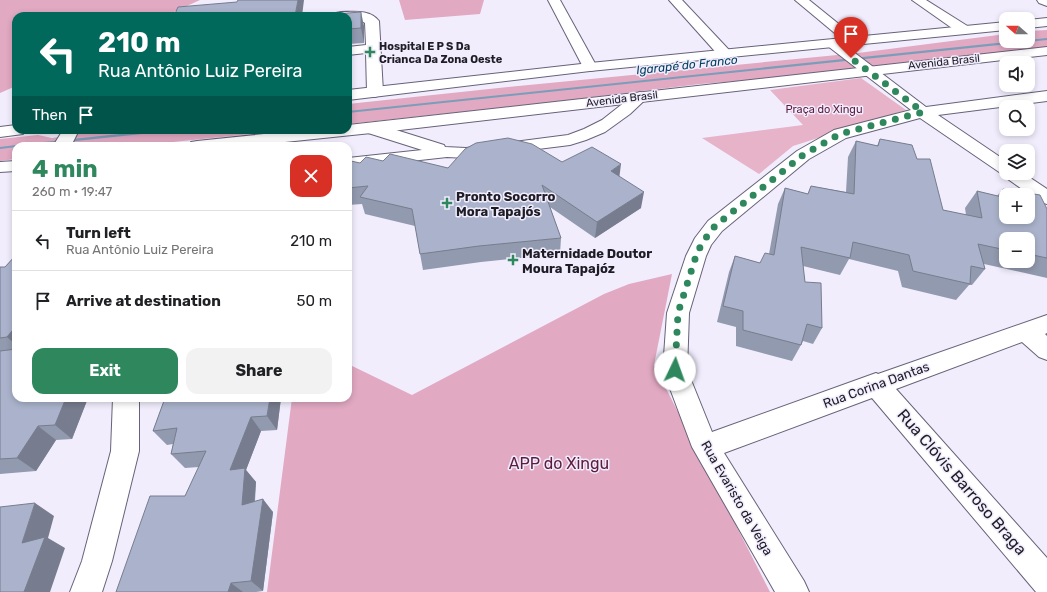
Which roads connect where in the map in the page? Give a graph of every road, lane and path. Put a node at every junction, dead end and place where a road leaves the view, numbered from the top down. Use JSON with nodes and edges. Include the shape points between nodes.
{"nodes":[{"id":1,"x":554,"y":0,"type":"edge"},
{"id":2,"x":675,"y":0,"type":"edge"},
{"id":3,"x":801,"y":0,"type":"edge"},
{"id":4,"x":918,"y":0,"type":"edge"},
{"id":5,"x":1044,"y":0,"type":"edge"},
{"id":6,"x":1047,"y":2,"type":"edge"},
{"id":7,"x":352,"y":16,"type":"edge"},
{"id":8,"x":1047,"y":22,"type":"edge"},
{"id":9,"x":1035,"y":23,"type":"edge"},
{"id":10,"x":999,"y":27,"type":"edge"},
{"id":11,"x":964,"y":30,"type":"junction"},
{"id":12,"x":854,"y":42,"type":"junction"},
{"id":13,"x":837,"y":47,"type":"junction"},
{"id":14,"x":373,"y":48,"type":"junction"},
{"id":15,"x":352,"y":51,"type":"edge"},
{"id":16,"x":1047,"y":51,"type":"edge"},
{"id":17,"x":725,"y":54,"type":"junction"},
{"id":18,"x":590,"y":67,"type":"junction"},
{"id":19,"x":865,"y":69,"type":"junction"},
{"id":20,"x":376,"y":92,"type":"junction"},
{"id":21,"x":352,"y":95,"type":"edge"},
{"id":22,"x":640,"y":97,"type":"junction"},
{"id":23,"x":1044,"y":98,"type":"edge"},
{"id":24,"x":923,"y":112,"type":"junction"},
{"id":25,"x":371,"y":128,"type":"junction"},
{"id":26,"x":352,"y":130,"type":"edge"},
{"id":27,"x":12,"y":131,"type":"edge"},
{"id":28,"x":0,"y":132,"type":"edge"},
{"id":29,"x":313,"y":134,"type":"edge"},
{"id":30,"x":236,"y":142,"type":"edge"},
{"id":31,"x":447,"y":152,"type":"junction"},
{"id":32,"x":352,"y":163,"type":"edge"},
{"id":33,"x":999,"y":164,"type":"edge"},
{"id":34,"x":12,"y":166,"type":"edge"},
{"id":35,"x":0,"y":167,"type":"edge"},
{"id":36,"x":1021,"y":180,"type":"edge"},
{"id":37,"x":1047,"y":198,"type":"edge"},
{"id":38,"x":1036,"y":328,"type":"edge"},
{"id":39,"x":1047,"y":350,"type":"edge"},
{"id":40,"x":876,"y":384,"type":"junction"},
{"id":41,"x":126,"y":402,"type":"edge"},
{"id":42,"x":705,"y":447,"type":"junction"},
{"id":43,"x":1047,"y":581,"type":"edge"},
{"id":44,"x":86,"y":592,"type":"edge"},
{"id":45,"x":793,"y":592,"type":"edge"}],
"edges":[{"from":1,"to":18,"type":"main road"},
{"from":2,"to":17,"type":"main road"},
{"from":3,"to":12,"type":"main road"},
{"from":4,"to":11,"type":"main road"},
{"from":5,"to":6,"type":"main road"},
{"from":7,"to":14,"type":"main road","via":[[372,20]]},
{"from":8,"to":9,"type":"main road"},
{"from":10,"to":11,"type":"main road"},
{"from":11,"to":12,"type":"main road"},
{"from":12,"to":13,"type":"main road"},
{"from":13,"to":17,"type":"main road"},
{"from":13,"to":19,"type":"main road"},
{"from":14,"to":15,"type":"main road"},
{"from":14,"to":20,"type":"main road"},
{"from":16,"to":19,"type":"main road","name":"Avenida Brasil"},
{"from":17,"to":18,"type":"main road"},
{"from":18,"to":20,"type":"main road"},
{"from":19,"to":22,"type":"main road","name":"Avenida Brasil"},
{"from":19,"to":24,"type":"main road"},
{"from":20,"to":21,"type":"main road"},
{"from":22,"to":25,"type":"main road","name":"Avenida Brasil"},
{"from":22,"to":31,"type":"main road","via":[[609,122],[583,137],[466,153]]},
{"from":23,"to":24,"type":"main road","name":"Rua Evaristo da Veiga"},
{"from":24,"to":33,"type":"main road"},
{"from":24,"to":42,"type":"main road","name":"Rua Evaristo da Veiga","via":[[840,134],[803,155],[715,226],[702,243],[678,313],[675,370]]},
{"from":25,"to":26,"type":"main road","name":"Avenida Brasil"},
{"from":25,"to":31,"type":"main road"},
{"from":27,"to":28,"type":"main road"},
{"from":29,"to":30,"type":"main road","name":"Avenida Brasil"},
{"from":31,"to":32,"type":"main road"},
{"from":34,"to":35,"type":"main road"},
{"from":36,"to":37,"type":"main road"},
{"from":38,"to":39,"type":"main road"},
{"from":38,"to":40,"type":"main road","name":"Rua Corina Dantas"},
{"from":40,"to":42,"type":"main road","name":"Rua Corina Dantas"},
{"from":40,"to":43,"type":"main road","name":"Rua Clóvis Barroso Braga"},
{"from":41,"to":44,"type":"main road","via":[[125,451],[97,561]]},
{"from":42,"to":45,"type":"main road","name":"Rua Evaristo da Veiga"}]}
